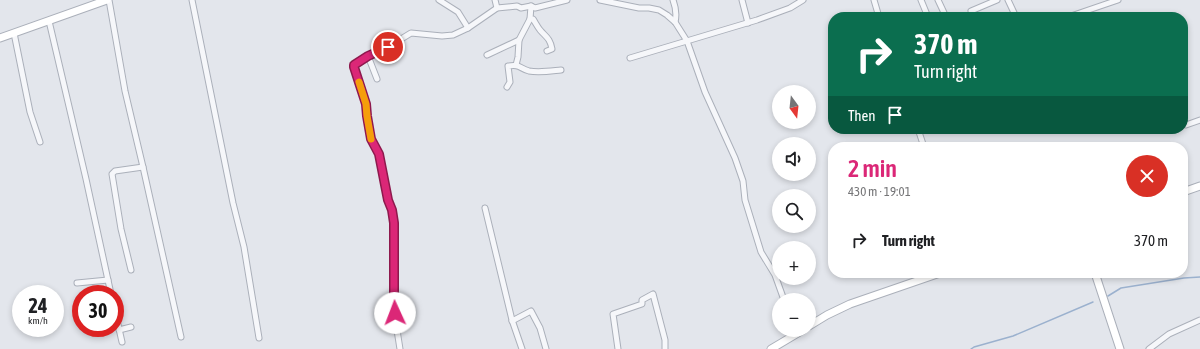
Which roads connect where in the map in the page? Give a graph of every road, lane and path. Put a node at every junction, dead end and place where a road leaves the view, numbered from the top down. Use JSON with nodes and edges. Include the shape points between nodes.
{"nodes":[{"id":1,"x":108,"y":0,"type":"edge"},
{"id":2,"x":192,"y":0,"type":"edge"},
{"id":3,"x":439,"y":0,"type":"edge"},
{"id":4,"x":496,"y":0,"type":"edge"},
{"id":5,"x":567,"y":0,"type":"edge"},
{"id":6,"x":600,"y":0,"type":"edge"},
{"id":7,"x":673,"y":0,"type":"edge"},
{"id":8,"x":742,"y":0,"type":"edge"},
{"id":9,"x":803,"y":0,"type":"edge"},
{"id":10,"x":874,"y":0,"type":"edge"},
{"id":11,"x":921,"y":0,"type":"edge"},
{"id":12,"x":938,"y":0,"type":"edge"},
{"id":13,"x":997,"y":0,"type":"edge"},
{"id":14,"x":1008,"y":0,"type":"edge"},
{"id":15,"x":1118,"y":0,"type":"edge"},
{"id":16,"x":531,"y":6,"type":"junction"},
{"id":17,"x":497,"y":8,"type":"junction"},
{"id":18,"x":971,"y":11,"type":"dead end"},
{"id":19,"x":878,"y":12,"type":"edge"},
{"id":20,"x":926,"y":12,"type":"edge"},
{"id":21,"x":944,"y":12,"type":"edge"},
{"id":22,"x":1014,"y":12,"type":"edge"},
{"id":23,"x":1083,"y":12,"type":"edge"},
{"id":24,"x":530,"y":19,"type":"junction"},
{"id":25,"x":49,"y":21,"type":"junction"},
{"id":26,"x":675,"y":22,"type":"junction"},
{"id":27,"x":748,"y":23,"type":"junction"},
{"id":28,"x":468,"y":28,"type":"junction"},
{"id":29,"x":14,"y":33,"type":"junction"},
{"id":30,"x":0,"y":38,"type":"edge"},
{"id":31,"x":519,"y":40,"type":"junction"},
{"id":32,"x":687,"y":41,"type":"junction"},
{"id":33,"x":547,"y":51,"type":"dead end"},
{"id":34,"x":487,"y":55,"type":"dead end"},
{"id":35,"x":368,"y":56,"type":"junction"},
{"id":36,"x":630,"y":58,"type":"dead end"},
{"id":37,"x":516,"y":65,"type":"junction"},
{"id":38,"x":561,"y":70,"type":"dead end"},
{"id":39,"x":377,"y":78,"type":"dead end"},
{"id":40,"x":508,"y":87,"type":"dead end"},
{"id":41,"x":1200,"y":120,"type":"edge"},
{"id":42,"x":1188,"y":123,"type":"edge"},
{"id":43,"x":40,"y":142,"type":"dead end"},
{"id":44,"x":143,"y":167,"type":"junction"},
{"id":45,"x":1200,"y":186,"type":"edge"},
{"id":46,"x":1188,"y":190,"type":"edge"},
{"id":47,"x":485,"y":208,"type":"dead end"},
{"id":48,"x":131,"y":270,"type":"dead end"},
{"id":49,"x":925,"y":278,"type":"edge"},
{"id":50,"x":1097,"y":278,"type":"edge"},
{"id":51,"x":108,"y":280,"type":"junction"},
{"id":52,"x":77,"y":283,"type":"dead end"},
{"id":53,"x":109,"y":285,"type":"edge"},
{"id":54,"x":781,"y":293,"type":"edge"},
{"id":55,"x":1200,"y":320,"type":"edge"},
{"id":56,"x":512,"y":321,"type":"junction"},
{"id":57,"x":816,"y":322,"type":"edge"},
{"id":58,"x":131,"y":327,"type":"dead end"},
{"id":59,"x":124,"y":329,"type":"edge"},
{"id":60,"x":121,"y":337,"type":"edge"},
{"id":61,"x":180,"y":337,"type":"dead end"},
{"id":62,"x":787,"y":337,"type":"edge"},
{"id":63,"x":259,"y":338,"type":"dead end"},
{"id":64,"x":122,"y":342,"type":"dead end"},
{"id":65,"x":400,"y":349,"type":"edge"},
{"id":66,"x":522,"y":349,"type":"edge"},
{"id":67,"x":546,"y":349,"type":"edge"},
{"id":68,"x":618,"y":349,"type":"edge"},
{"id":69,"x":665,"y":349,"type":"edge"},
{"id":70,"x":771,"y":349,"type":"edge"},
{"id":71,"x":1120,"y":349,"type":"edge"},
{"id":72,"x":1149,"y":349,"type":"edge"}],
"edges":[{"from":1,"to":25,"type":"main road"},
{"from":1,"to":44,"type":"street","via":[[125,91]]},
{"from":2,"to":63,"type":"street","via":[[244,247]]},
{"from":3,"to":28,"type":"street","via":[[458,12]]},
{"from":4,"to":17,"type":"street"},
{"from":5,"to":16,"type":"street","via":[[535,8]]},
{"from":6,"to":26,"type":"street","via":[[659,10]]},
{"from":7,"to":26,"type":"street","via":[[677,16]]},
{"from":8,"to":27,"type":"street"},
{"from":9,"to":27,"type":"street","via":[[785,10]]},
{"from":10,"to":19,"type":"street"},
{"from":11,"to":20,"type":"street"},
{"from":12,"to":21,"type":"street"},
{"from":13,"to":18,"type":"street"},
{"from":14,"to":22,"type":"street"},
{"from":15,"to":23,"type":"street"},
{"from":16,"to":17,"type":"street"},
{"from":16,"to":24,"type":"street"},
{"from":17,"to":28,"type":"street"},
{"from":24,"to":31,"type":"street"},
{"from":24,"to":33,"type":"street","via":[[534,20],[549,38],[552,49]]},
{"from":25,"to":29,"type":"main road"},
{"from":25,"to":51,"type":"street"},
{"from":26,"to":32,"type":"street"},
{"from":27,"to":32,"type":"street"},
{"from":28,"to":35,"type":"street","via":[[453,35],[442,36],[410,33]]},
{"from":29,"to":30,"type":"main road"},
{"from":29,"to":43,"type":"street","via":[[30,112]]},
{"from":31,"to":34,"type":"street"},
{"from":31,"to":37,"type":"street"},
{"from":32,"to":36,"type":"street"},
{"from":32,"to":54,"type":"street","via":[[705,92],[741,175],[745,200],[761,252],[775,275]]},
{"from":35,"to":39,"type":"street"},
{"from":35,"to":65,"type":"street","via":[[354,67],[366,104],[371,139],[379,154],[392,210],[394,304]]},
{"from":37,"to":38,"type":"street","via":[[529,70]]},
{"from":37,"to":40,"type":"street","via":[[508,66]]},
{"from":41,"to":42,"type":"street"},
{"from":44,"to":48,"type":"street","via":[[112,174]]},
{"from":44,"to":61,"type":"street"},
{"from":45,"to":46,"type":"main road"},
{"from":47,"to":56,"type":"street"},
{"from":49,"to":57,"type":"main road","via":[[850,304]]},
{"from":50,"to":71,"type":"main road"},
{"from":51,"to":52,"type":"street"},
{"from":51,"to":53,"type":"street"},
{"from":55,"to":72,"type":"street","via":[[1169,334]]},
{"from":56,"to":66,"type":"street"},
{"from":56,"to":67,"type":"street","via":[[531,311],[540,328]]},
{"from":58,"to":59,"type":"street"},
{"from":60,"to":64,"type":"street"},
{"from":62,"to":70,"type":"main road"},
{"from":68,"to":69,"type":"street","via":[[613,314],[642,304],[642,300],[653,294]]}]}
